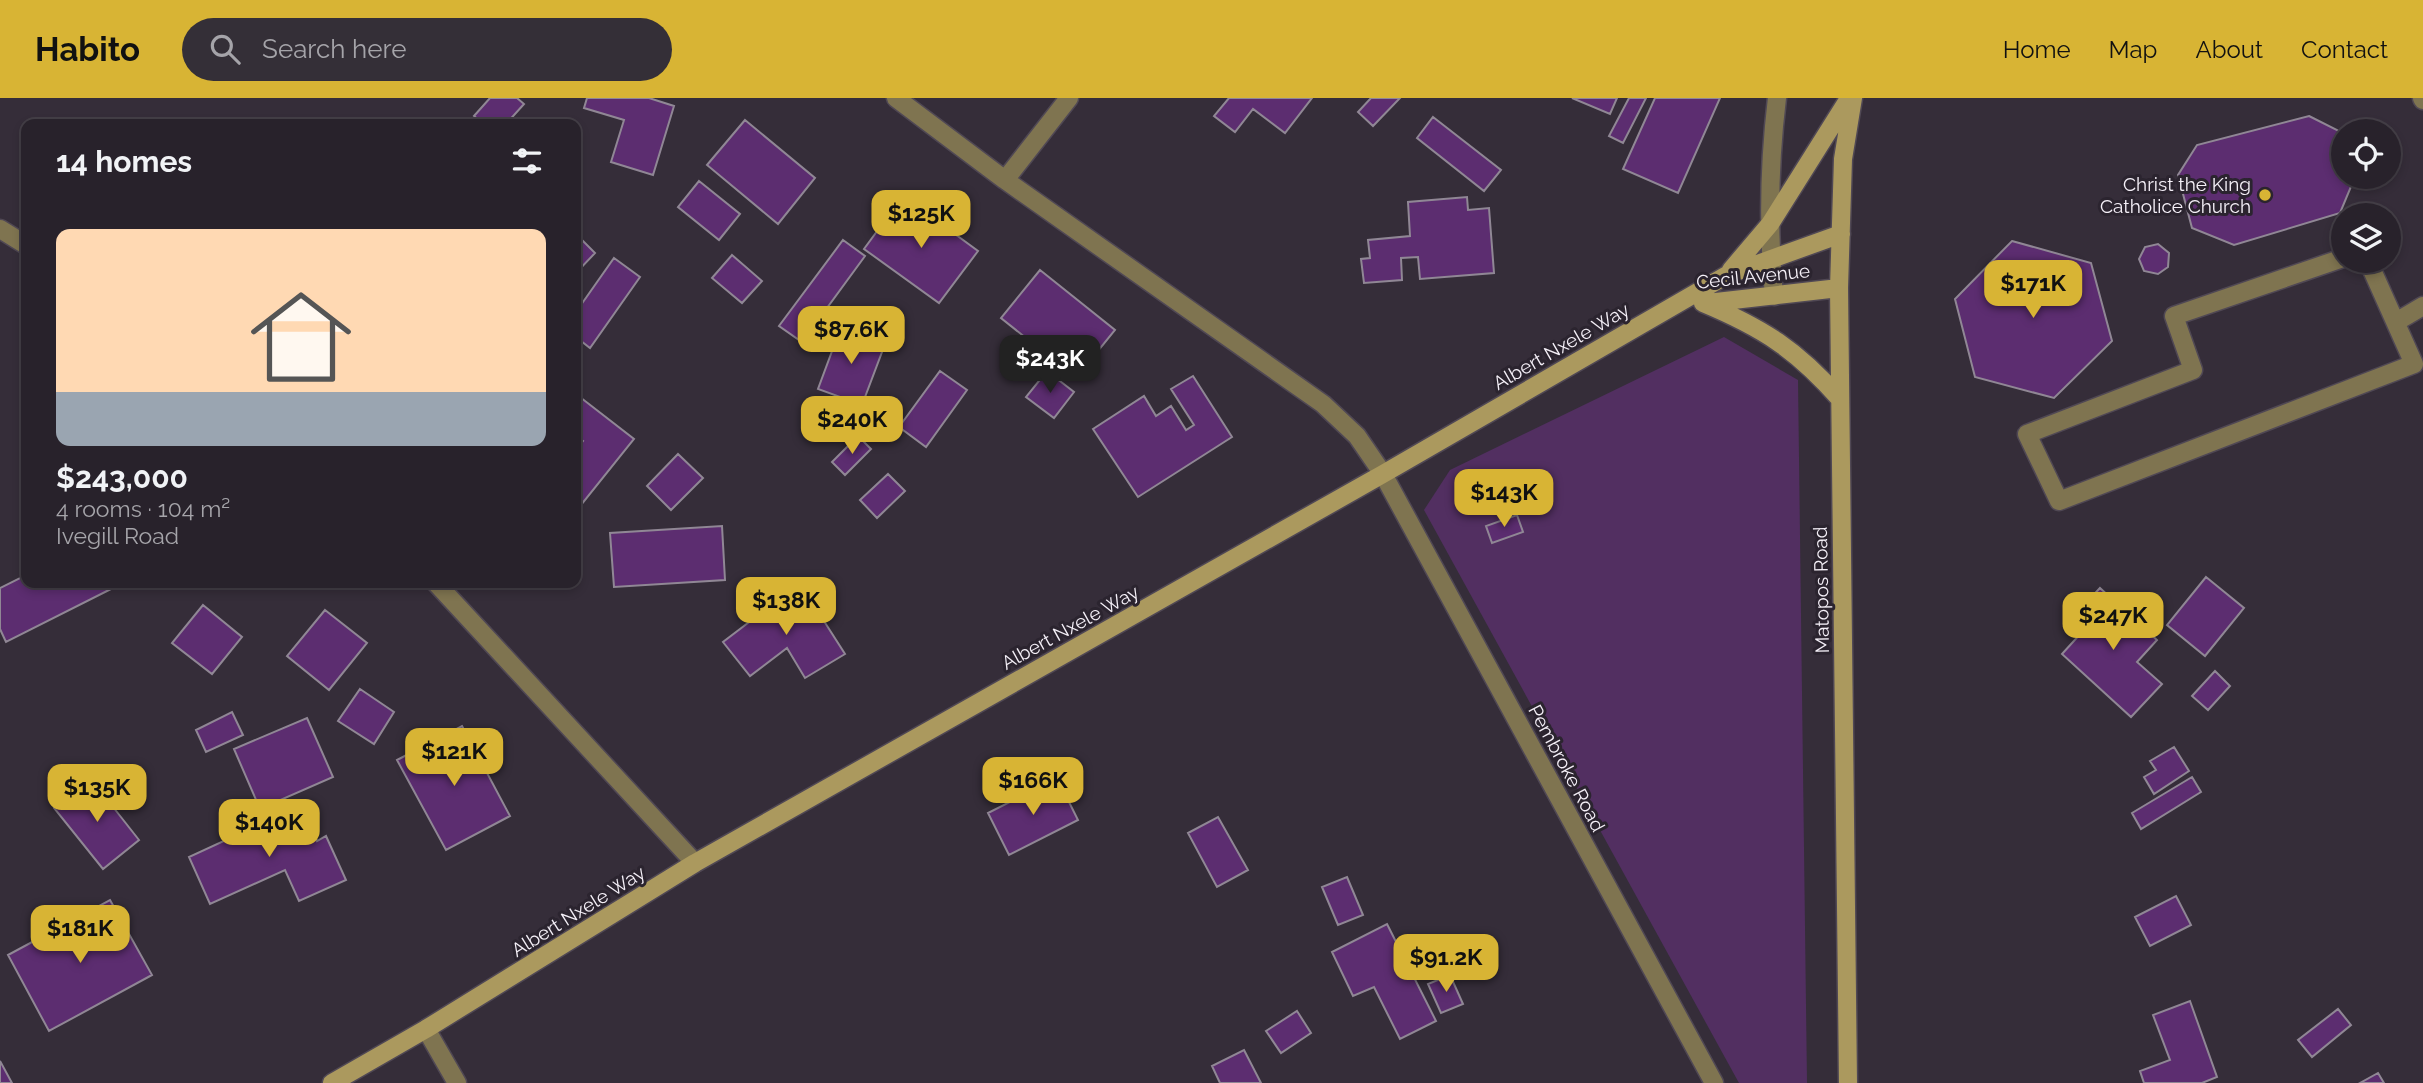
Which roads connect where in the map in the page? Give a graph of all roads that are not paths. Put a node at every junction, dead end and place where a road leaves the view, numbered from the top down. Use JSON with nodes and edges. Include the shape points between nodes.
{"nodes":[{"id":1,"x":896,"y":98,"type":"edge"},
{"id":2,"x":1069,"y":98,"type":"edge"},
{"id":3,"x":1777,"y":98,"type":"edge"},
{"id":4,"x":1851,"y":98,"type":"edge"},
{"id":5,"x":1005,"y":180,"type":"junction"},
{"id":6,"x":1770,"y":224,"type":"junction"},
{"id":7,"x":0,"y":229,"type":"edge"},
{"id":8,"x":1841,"y":234,"type":"junction"},
{"id":9,"x":21,"y":242,"type":"edge"},
{"id":10,"x":1770,"y":258,"type":"junction"},
{"id":11,"x":2331,"y":262,"type":"edge"},
{"id":12,"x":2374,"y":273,"type":"edge"},
{"id":13,"x":1727,"y":275,"type":"junction"},
{"id":14,"x":1839,"y":288,"type":"junction"},
{"id":15,"x":1774,"y":296,"type":"junction"},
{"id":16,"x":1703,"y":303,"type":"junction"},
{"id":17,"x":1672,"y":306,"type":"junction"},
{"id":18,"x":2423,"y":306,"type":"edge"},
{"id":19,"x":2396,"y":322,"type":"junction"},
{"id":20,"x":1840,"y":400,"type":"junction"},
{"id":21,"x":1383,"y":474,"type":"junction"},
{"id":22,"x":441,"y":588,"type":"edge"},
{"id":23,"x":695,"y":863,"type":"junction"},
{"id":24,"x":426,"y":1029,"type":"junction"},
{"id":25,"x":332,"y":1083,"type":"edge"},
{"id":26,"x":457,"y":1083,"type":"edge"},
{"id":27,"x":1714,"y":1083,"type":"edge"},
{"id":28,"x":1848,"y":1083,"type":"edge"}],
"edges":[{"from":1,"to":5,"type":"street","name":"Pembroke Road"},
{"from":2,"to":5,"type":"street"},
{"from":3,"to":6,"type":"street"},
{"from":4,"to":6,"type":"main road"},
{"from":4,"to":8,"type":"main road","name":"Matopos Road","via":[[1843,159]]},
{"from":5,"to":21,"type":"street","name":"Pembroke Road","via":[[1323,404],[1357,436]]},
{"from":6,"to":10,"type":"street"},
{"from":6,"to":13,"type":"main road"},
{"from":7,"to":9,"type":"street"},
{"from":8,"to":10,"type":"main road","name":"Albert Nxele Way"},
{"from":8,"to":14,"type":"main road","name":"Matopos Road"},
{"from":10,"to":13,"type":"main road","name":"Albert Nxele Way"},
{"from":10,"to":15,"type":"street"},
{"from":11,"to":19,"type":"street","via":[[2174,316],[2193,370],[2027,434],[2059,501],[2414,364]]},
{"from":12,"to":19,"type":"street"},
{"from":13,"to":17,"type":"main road","name":"Albert Nxele Way"},
{"from":14,"to":15,"type":"main road","name":"Cecil Avenue"},
{"from":14,"to":20,"type":"main road","name":"Matopos Road"},
{"from":15,"to":16,"type":"main road","name":"Cecil Avenue"},
{"from":16,"to":17,"type":"main road","name":"Cecil Avenue"},
{"from":16,"to":20,"type":"main road","via":[[1793,349]]},
{"from":17,"to":21,"type":"main road","name":"Albert Nxele Way"},
{"from":18,"to":19,"type":"street"},
{"from":20,"to":28,"type":"main road","name":"Matopos Road"},
{"from":21,"to":23,"type":"main road","name":"Albert Nxele Way"},
{"from":21,"to":27,"type":"street","name":"Pembroke Road"},
{"from":22,"to":23,"type":"street"},
{"from":23,"to":24,"type":"main road","name":"Albert Nxele Way"},
{"from":24,"to":25,"type":"main road","name":"Albert Nxele Way"},
{"from":24,"to":26,"type":"street"}]}
